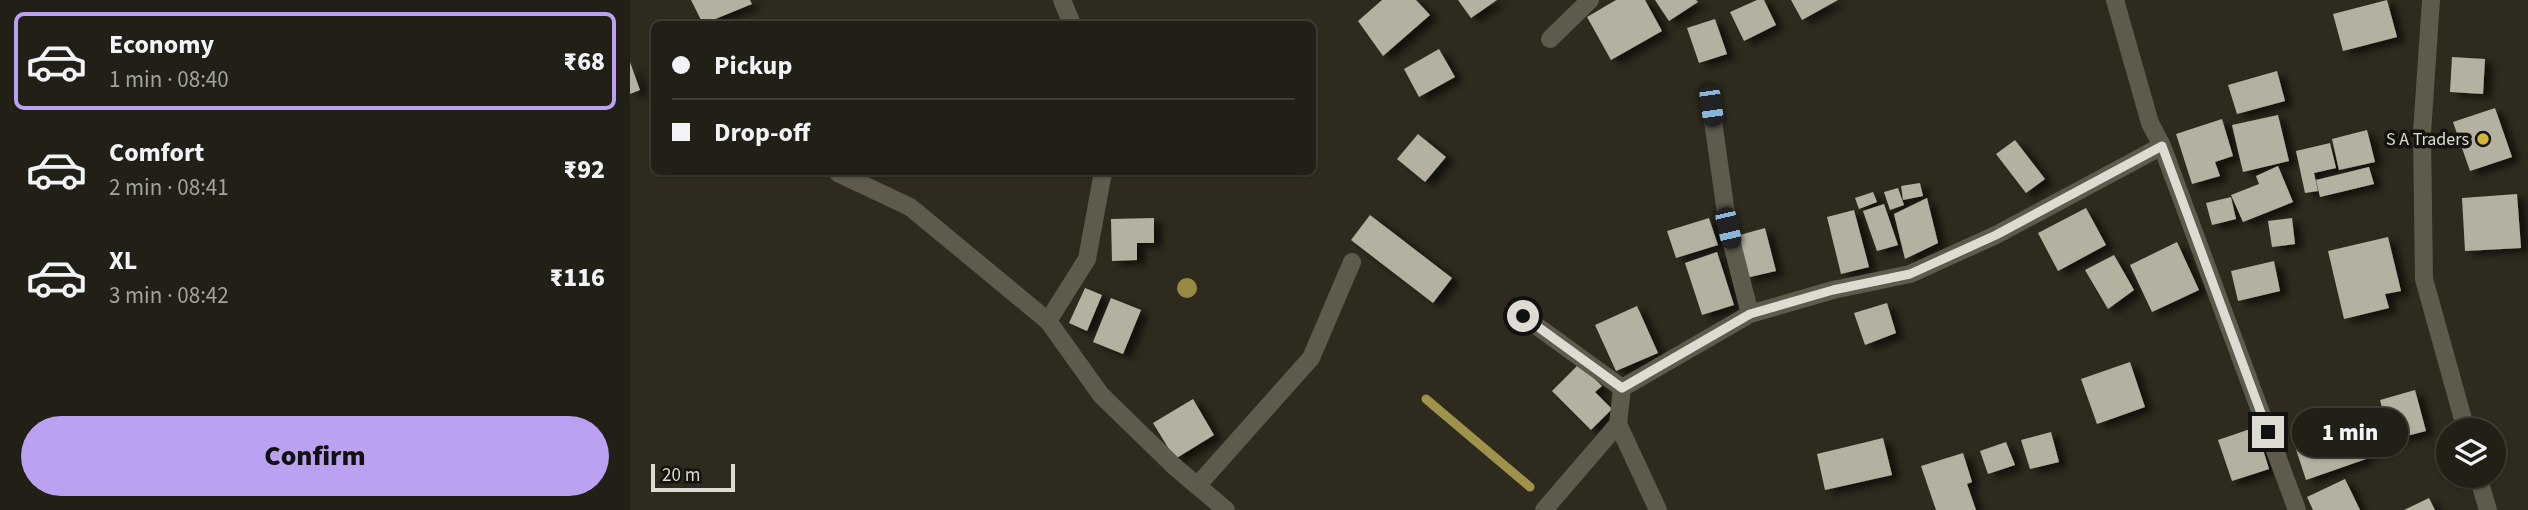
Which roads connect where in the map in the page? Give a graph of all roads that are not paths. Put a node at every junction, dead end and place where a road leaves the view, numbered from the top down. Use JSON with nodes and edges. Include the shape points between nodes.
{"nodes":[{"id":1,"x":1062,"y":0,"type":"edge"},
{"id":2,"x":1591,"y":0,"type":"edge"},
{"id":3,"x":2115,"y":0,"type":"edge"},
{"id":4,"x":2431,"y":0,"type":"edge"},
{"id":5,"x":1071,"y":21,"type":"edge"},
{"id":6,"x":1550,"y":39,"type":"dead end"},
{"id":7,"x":1711,"y":106,"type":"dead end"},
{"id":8,"x":2162,"y":146,"type":"junction"},
{"id":9,"x":842,"y":175,"type":"edge"},
{"id":10,"x":1102,"y":175,"type":"edge"},
{"id":11,"x":1353,"y":262,"type":"dead end"},
{"id":12,"x":1750,"y":314,"type":"junction"},
{"id":13,"x":1523,"y":316,"type":"dead end"},
{"id":14,"x":1048,"y":321,"type":"junction"},
{"id":15,"x":1622,"y":388,"type":"junction"},
{"id":16,"x":2463,"y":418,"type":"edge"},
{"id":17,"x":1618,"y":424,"type":"junction"},
{"id":18,"x":1197,"y":486,"type":"junction"},
{"id":19,"x":2482,"y":488,"type":"edge"},
{"id":20,"x":1226,"y":510,"type":"edge"},
{"id":21,"x":1544,"y":510,"type":"edge"},
{"id":22,"x":1658,"y":510,"type":"edge"},
{"id":23,"x":2297,"y":510,"type":"edge"},
{"id":24,"x":2488,"y":510,"type":"edge"}],
"edges":[{"from":1,"to":5,"type":"street"},
{"from":2,"to":6,"type":"street"},
{"from":3,"to":8,"type":"street","via":[[2150,123]]},
{"from":4,"to":16,"type":"street","via":[[2422,133],[2424,279]]},
{"from":7,"to":12,"type":"street","via":[[1728,228]]},
{"from":8,"to":12,"type":"street","via":[[1996,235],[1910,274]]},
{"from":8,"to":23,"type":"street"},
{"from":9,"to":14,"type":"street","via":[[910,207]]},
{"from":10,"to":14,"type":"street","via":[[1087,259]]},
{"from":11,"to":18,"type":"street","via":[[1311,358]]},
{"from":12,"to":15,"type":"street"},
{"from":13,"to":15,"type":"street"},
{"from":14,"to":18,"type":"street","via":[[1101,396]]},
{"from":15,"to":17,"type":"street"},
{"from":17,"to":21,"type":"street"},
{"from":17,"to":22,"type":"street"},
{"from":18,"to":20,"type":"street"},
{"from":19,"to":24,"type":"street"}]}
